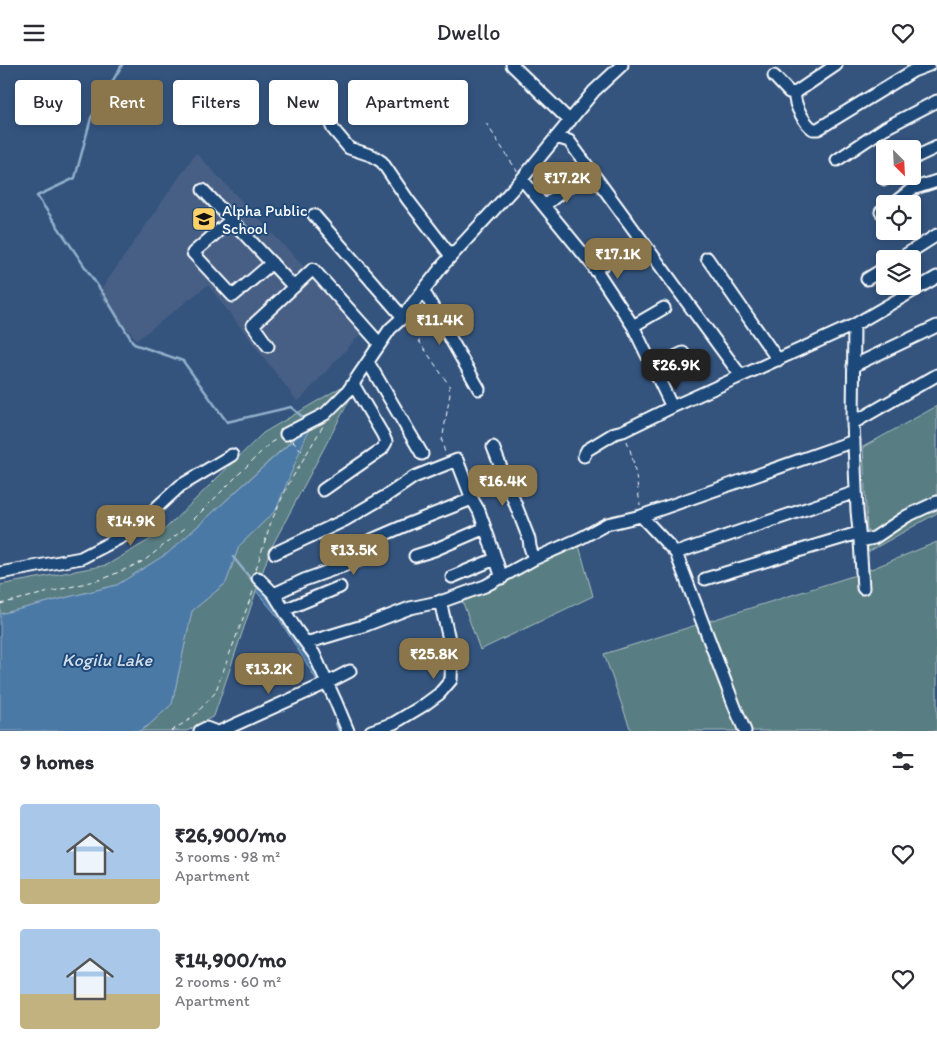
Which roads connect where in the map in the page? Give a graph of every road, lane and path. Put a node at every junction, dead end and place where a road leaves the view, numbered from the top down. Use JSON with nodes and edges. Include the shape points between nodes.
{"nodes":[{"id":1,"x":512,"y":65,"type":"edge"},
{"id":2,"x":622,"y":65,"type":"edge"},
{"id":3,"x":836,"y":65,"type":"edge"},
{"id":4,"x":929,"y":65,"type":"edge"},
{"id":5,"x":774,"y":76,"type":"dead end"},
{"id":6,"x":795,"y":93,"type":"junction"},
{"id":7,"x":937,"y":101,"type":"edge"},
{"id":8,"x":570,"y":121,"type":"junction"},
{"id":9,"x":486,"y":123,"type":"dead end"},
{"id":10,"x":331,"y":125,"type":"edge"},
{"id":11,"x":556,"y":137,"type":"junction"},
{"id":12,"x":937,"y":147,"type":"edge"},
{"id":13,"x":921,"y":155,"type":"edge"},
{"id":14,"x":837,"y":160,"type":"dead end"},
{"id":15,"x":522,"y":179,"type":"junction"},
{"id":16,"x":937,"y":181,"type":"edge"},
{"id":17,"x":574,"y":182,"type":"dead end"},
{"id":18,"x":203,"y":190,"type":"dead end"},
{"id":19,"x":904,"y":195,"type":"edge"},
{"id":20,"x":544,"y":206,"type":"junction"},
{"id":21,"x":314,"y":215,"type":"dead end"},
{"id":22,"x":231,"y":220,"type":"junction"},
{"id":23,"x":937,"y":235,"type":"edge"},
{"id":24,"x":913,"y":250,"type":"edge"},
{"id":25,"x":451,"y":256,"type":"junction"},
{"id":26,"x":616,"y":256,"type":"dead end"},
{"id":27,"x":706,"y":258,"type":"dead end"},
{"id":28,"x":272,"y":263,"type":"junction"},
{"id":29,"x":595,"y":270,"type":"junction"},
{"id":30,"x":876,"y":274,"type":"edge"},
{"id":31,"x":937,"y":277,"type":"edge"},
{"id":32,"x":867,"y":279,"type":"dead end"},
{"id":33,"x":294,"y":287,"type":"junction"},
{"id":34,"x":423,"y":290,"type":"junction"},
{"id":35,"x":430,"y":301,"type":"junction"},
{"id":36,"x":664,"y":308,"type":"dead end"},
{"id":37,"x":402,"y":316,"type":"junction"},
{"id":38,"x":854,"y":325,"type":"junction"},
{"id":39,"x":633,"y":326,"type":"junction"},
{"id":40,"x":937,"y":326,"type":"edge"},
{"id":41,"x":380,"y":344,"type":"junction"},
{"id":42,"x":268,"y":346,"type":"dead end"},
{"id":43,"x":683,"y":353,"type":"dead end"},
{"id":44,"x":778,"y":360,"type":"junction"},
{"id":45,"x":368,"y":362,"type":"junction"},
{"id":46,"x":653,"y":367,"type":"junction"},
{"id":47,"x":853,"y":367,"type":"junction"},
{"id":48,"x":937,"y":375,"type":"edge"},
{"id":49,"x":741,"y":376,"type":"junction"},
{"id":50,"x":353,"y":384,"type":"junction"},
{"id":51,"x":479,"y":389,"type":"dead end"},
{"id":52,"x":672,"y":407,"type":"junction"},
{"id":53,"x":853,"y":423,"type":"junction"},
{"id":54,"x":623,"y":431,"type":"junction"},
{"id":55,"x":286,"y":435,"type":"junction"},
{"id":56,"x":854,"y":441,"type":"junction"},
{"id":57,"x":493,"y":447,"type":"dead end"},
{"id":58,"x":422,"y":454,"type":"dead end"},
{"id":59,"x":232,"y":455,"type":"dead end"},
{"id":60,"x":306,"y":455,"type":"dead end"},
{"id":61,"x":584,"y":457,"type":"dead end"},
{"id":62,"x":447,"y":464,"type":"junction"},
{"id":63,"x":323,"y":490,"type":"dead end"},
{"id":64,"x":856,"y":492,"type":"junction"},
{"id":65,"x":472,"y":499,"type":"junction"},
{"id":66,"x":937,"y":502,"type":"edge"},
{"id":67,"x":641,"y":516,"type":"junction"},
{"id":68,"x":485,"y":528,"type":"junction"},
{"id":69,"x":859,"y":537,"type":"junction"},
{"id":70,"x":275,"y":553,"type":"dead end"},
{"id":71,"x":676,"y":553,"type":"junction"},
{"id":72,"x":415,"y":556,"type":"dead end"},
{"id":73,"x":495,"y":559,"type":"junction"},
{"id":74,"x":534,"y":559,"type":"junction"},
{"id":75,"x":0,"y":573,"type":"edge"},
{"id":76,"x":452,"y":577,"type":"dead end"},
{"id":77,"x":258,"y":578,"type":"dead end"},
{"id":78,"x":502,"y":578,"type":"junction"},
{"id":79,"x":705,"y":579,"type":"dead end"},
{"id":80,"x":340,"y":587,"type":"dead end"},
{"id":81,"x":863,"y":589,"type":"dead end"},
{"id":82,"x":274,"y":594,"type":"junction"},
{"id":83,"x":440,"y":601,"type":"junction"},
{"id":84,"x":0,"y":604,"type":"edge"},
{"id":85,"x":284,"y":610,"type":"junction"},
{"id":86,"x":306,"y":643,"type":"junction"},
{"id":87,"x":350,"y":671,"type":"dead end"},
{"id":88,"x":328,"y":683,"type":"junction"},
{"id":89,"x":347,"y":729,"type":"edge"},
{"id":90,"x":200,"y":731,"type":"edge"},
{"id":91,"x":214,"y":731,"type":"edge"},
{"id":92,"x":221,"y":731,"type":"edge"},
{"id":93,"x":334,"y":731,"type":"edge"},
{"id":94,"x":371,"y":731,"type":"edge"},
{"id":95,"x":745,"y":731,"type":"edge"}],
"edges":[{"from":1,"to":8,"type":"street"},
{"from":2,"to":8,"type":"street","via":[[594,91]]},
{"from":3,"to":6,"type":"street"},
{"from":4,"to":6,"type":"street","via":[[913,71],[818,129],[808,126],[795,103]]},
{"from":5,"to":6,"type":"street","via":[[789,92]]},
{"from":7,"to":14,"type":"street","via":[[885,128]]},
{"from":8,"to":11,"type":"street"},
{"from":9,"to":15,"type":"path"},
{"from":10,"to":25,"type":"street","via":[[349,148],[382,162]]},
{"from":11,"to":15,"type":"street"},
{"from":11,"to":49,"type":"street","via":[[569,141]]},
{"from":12,"to":13,"type":"street"},
{"from":15,"to":20,"type":"street"},
{"from":15,"to":25,"type":"street"},
{"from":16,"to":19,"type":"street","via":[[912,189]]},
{"from":17,"to":20,"type":"street"},
{"from":18,"to":22,"type":"street"},
{"from":20,"to":29,"type":"street"},
{"from":21,"to":37,"type":"street"},
{"from":22,"to":28,"type":"street"},
{"from":22,"to":28,"type":"street","via":[[193,253],[233,296]]},
{"from":23,"to":24,"type":"street"},
{"from":25,"to":34,"type":"street"},
{"from":26,"to":29,"type":"street"},
{"from":27,"to":44,"type":"street"},
{"from":28,"to":33,"type":"street"},
{"from":29,"to":39,"type":"street"},
{"from":30,"to":32,"type":"street"},
{"from":31,"to":38,"type":"street"},
{"from":33,"to":41,"type":"street","via":[[313,269]]},
{"from":33,"to":42,"type":"street","via":[[253,325]]},
{"from":34,"to":35,"type":"street"},
{"from":34,"to":37,"type":"street"},
{"from":35,"to":51,"type":"street"},
{"from":35,"to":62,"type":"path","via":[[418,330],[418,341],[448,385],[450,394],[442,441]]},
{"from":36,"to":39,"type":"street"},
{"from":37,"to":41,"type":"street"},
{"from":38,"to":44,"type":"street"},
{"from":38,"to":47,"type":"street"},
{"from":39,"to":46,"type":"street"},
{"from":40,"to":47,"type":"street"},
{"from":41,"to":45,"type":"street"},
{"from":43,"to":46,"type":"street"},
{"from":44,"to":49,"type":"street"},
{"from":45,"to":50,"type":"street"},
{"from":45,"to":58,"type":"street"},
{"from":46,"to":52,"type":"street"},
{"from":47,"to":53,"type":"street"},
{"from":48,"to":53,"type":"street"},
{"from":49,"to":52,"type":"street"},
{"from":50,"to":55,"type":"street","via":[[325,413]]},
{"from":50,"to":63,"type":"street","via":[[386,442],[382,449]]},
{"from":52,"to":54,"type":"street"},
{"from":53,"to":56,"type":"street"},
{"from":54,"to":61,"type":"street","via":[[587,449]]},
{"from":54,"to":67,"type":"path","via":[[636,472]]},
{"from":55,"to":60,"type":"path"},
{"from":55,"to":84,"type":"path","via":[[270,443],[184,529],[144,561],[103,579]]},
{"from":56,"to":64,"type":"street"},
{"from":56,"to":67,"type":"street"},
{"from":57,"to":74,"type":"street","via":[[530,539]]},
{"from":59,"to":75,"type":"street","via":[[180,486],[129,533],[81,558]]},
{"from":62,"to":65,"type":"street","via":[[457,460]]},
{"from":62,"to":70,"type":"street","via":[[414,477],[346,520]]},
{"from":64,"to":69,"type":"street"},
{"from":64,"to":71,"type":"street"},
{"from":65,"to":68,"type":"street"},
{"from":65,"to":82,"type":"street","via":[[360,545],[365,558]]},
{"from":66,"to":69,"type":"street","via":[[907,516],[874,538]]},
{"from":67,"to":71,"type":"street"},
{"from":67,"to":74,"type":"street","via":[[607,524]]},
{"from":68,"to":72,"type":"street"},
{"from":68,"to":73,"type":"street"},
{"from":69,"to":79,"type":"street"},
{"from":69,"to":81,"type":"street"},
{"from":71,"to":95,"type":"street"},
{"from":73,"to":76,"type":"street"},
{"from":73,"to":78,"type":"street"},
{"from":74,"to":78,"type":"street"},
{"from":77,"to":82,"type":"street"},
{"from":78,"to":83,"type":"street"},
{"from":80,"to":85,"type":"street"},
{"from":82,"to":85,"type":"street"},
{"from":83,"to":86,"type":"street"},
{"from":83,"to":94,"type":"street","via":[[452,652],[451,680],[424,705],[394,723]]},
{"from":85,"to":86,"type":"street"},
{"from":86,"to":88,"type":"street"},
{"from":87,"to":88,"type":"street"},
{"from":88,"to":89,"type":"street"},
{"from":88,"to":92,"type":"street"},
{"from":89,"to":93,"type":"street"},
{"from":90,"to":91,"type":"street","via":[[206,728]]}]}
